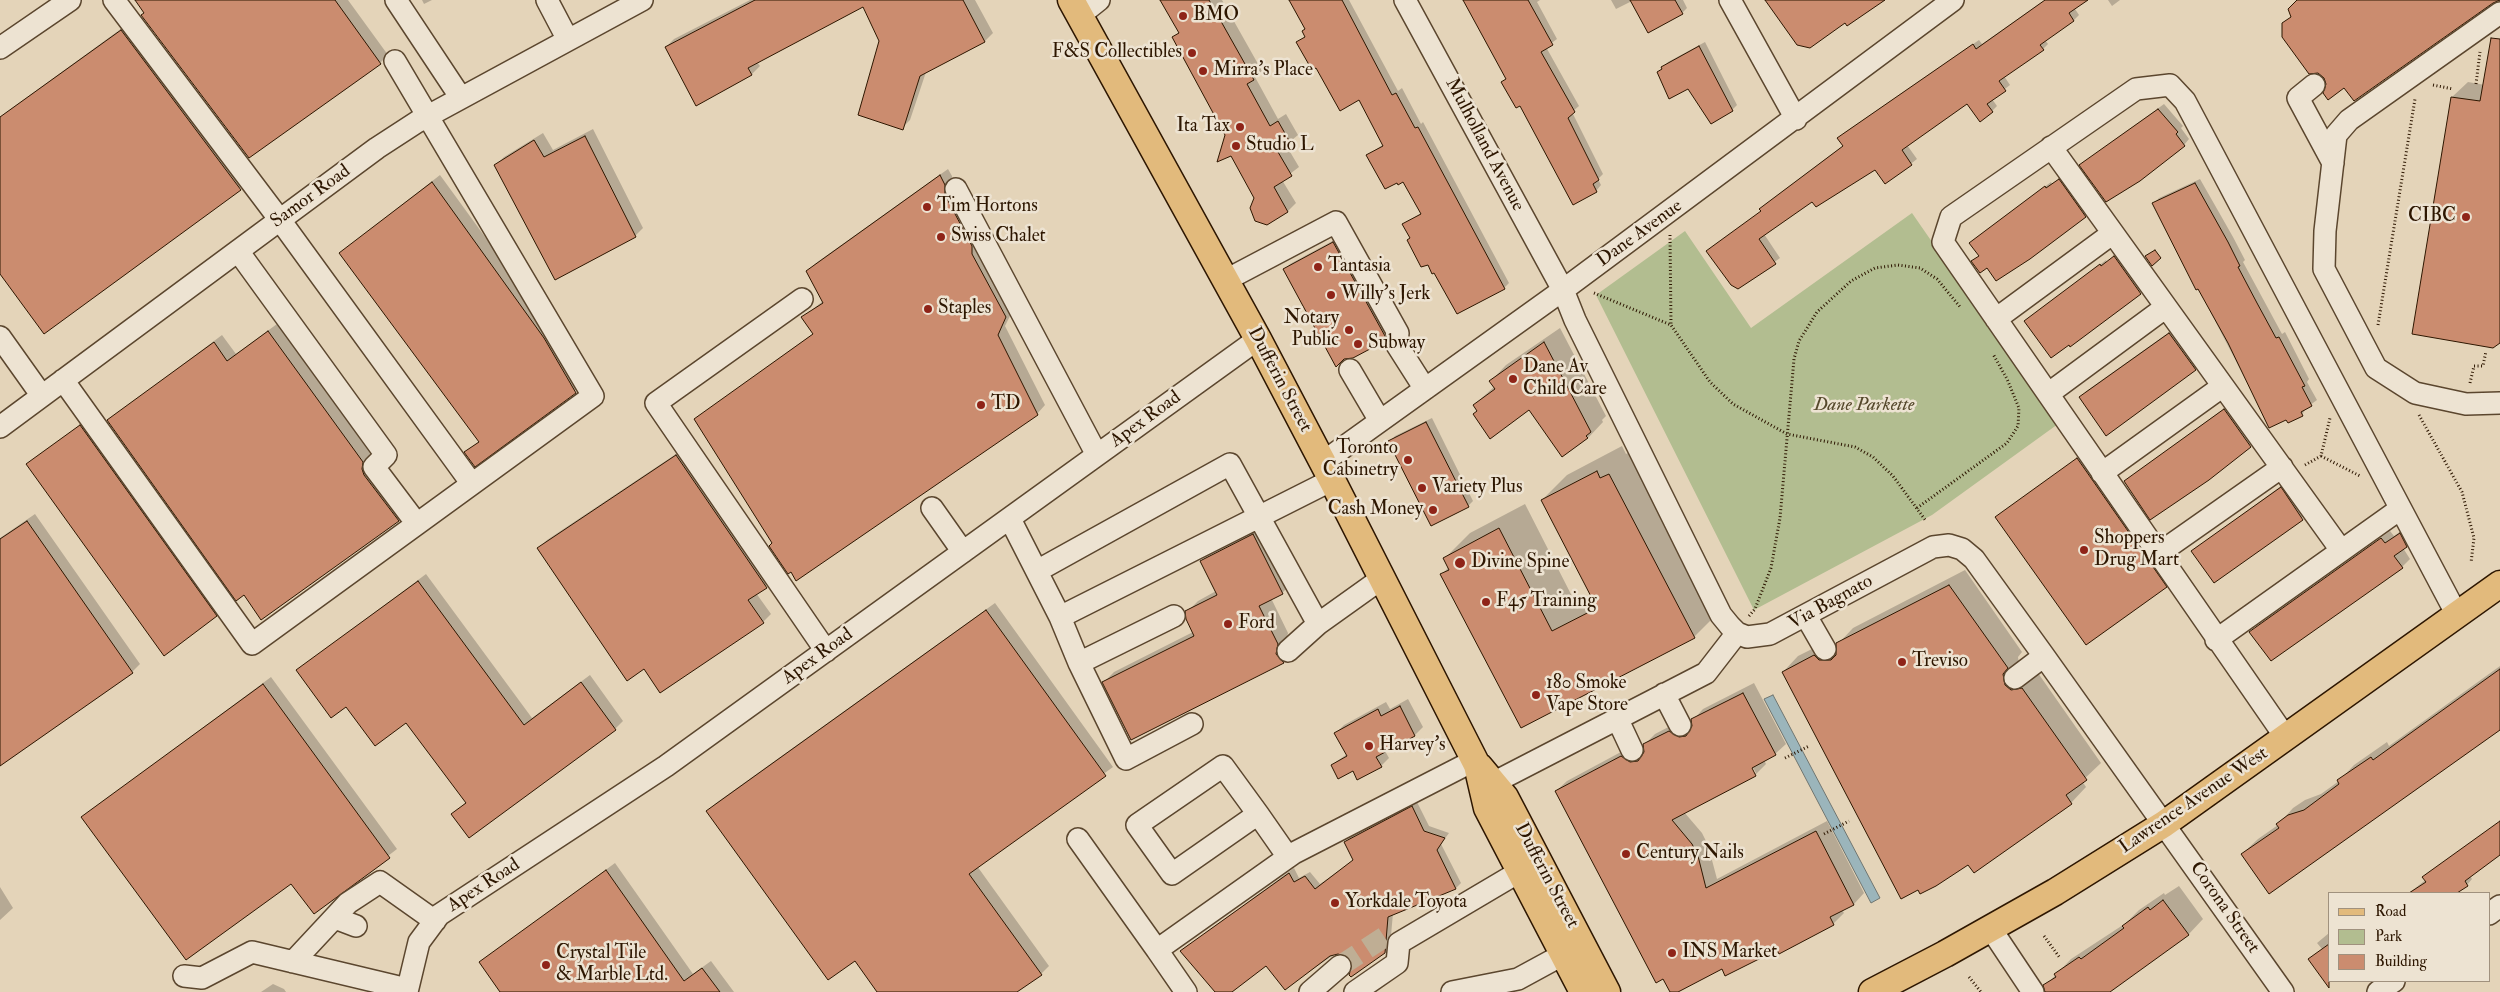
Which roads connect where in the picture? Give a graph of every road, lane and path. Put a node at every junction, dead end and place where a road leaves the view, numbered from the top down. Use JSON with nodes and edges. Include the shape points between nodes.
{"nodes":[{"id":1,"x":70,"y":0,"type":"edge"},
{"id":2,"x":114,"y":0,"type":"edge"},
{"id":3,"x":396,"y":0,"type":"edge"},
{"id":4,"x":547,"y":0,"type":"edge"},
{"id":5,"x":642,"y":0,"type":"edge"},
{"id":6,"x":1405,"y":0,"type":"edge"},
{"id":7,"x":1730,"y":0,"type":"edge"},
{"id":8,"x":1954,"y":0,"type":"edge"},
{"id":9,"x":1083,"y":5,"type":"edge"},
{"id":10,"x":2500,"y":13,"type":"edge"},
{"id":11,"x":568,"y":40,"type":"junction"},
{"id":12,"x":0,"y":48,"type":"edge"},
{"id":13,"x":2480,"y":50,"type":"dead end"},
{"id":14,"x":395,"y":61,"type":"dead end"},
{"id":15,"x":2314,"y":84,"type":"dead end"},
{"id":16,"x":2430,"y":84,"type":"dead end"},
{"id":17,"x":2476,"y":84,"type":"dead end"},
{"id":18,"x":2453,"y":89,"type":"dead end"},
{"id":19,"x":2416,"y":94,"type":"dead end"},
{"id":20,"x":461,"y":98,"type":"junction"},
{"id":21,"x":428,"y":116,"type":"junction"},
{"id":22,"x":1796,"y":118,"type":"junction"},
{"id":23,"x":2051,"y":148,"type":"junction"},
{"id":24,"x":2333,"y":163,"type":"junction"},
{"id":25,"x":956,"y":189,"type":"dead end"},
{"id":26,"x":280,"y":220,"type":"junction"},
{"id":27,"x":1670,"y":233,"type":"dead end"},
{"id":28,"x":2113,"y":233,"type":"junction"},
{"id":29,"x":238,"y":251,"type":"junction"},
{"id":30,"x":1226,"y":280,"type":"junction"},
{"id":31,"x":1563,"y":290,"type":"junction"},
{"id":32,"x":1588,"y":291,"type":"dead end"},
{"id":33,"x":802,"y":299,"type":"dead end"},
{"id":34,"x":2166,"y":307,"type":"junction"},
{"id":35,"x":1967,"y":315,"type":"dead end"},
{"id":36,"x":1996,"y":319,"type":"junction"},
{"id":37,"x":1671,"y":325,"type":"junction"},
{"id":38,"x":2378,"y":326,"type":"dead end"},
{"id":39,"x":0,"y":337,"type":"edge"},
{"id":40,"x":1258,"y":339,"type":"junction"},
{"id":41,"x":1988,"y":346,"type":"dead end"},
{"id":42,"x":2486,"y":351,"type":"dead end"},
{"id":43,"x":1350,"y":370,"type":"dead end"},
{"id":44,"x":63,"y":380,"type":"junction"},
{"id":45,"x":2223,"y":386,"type":"junction"},
{"id":46,"x":1425,"y":389,"type":"junction"},
{"id":47,"x":2337,"y":390,"type":"junction"},
{"id":48,"x":2415,"y":393,"type":"junction"},
{"id":49,"x":2048,"y":394,"type":"junction"},
{"id":50,"x":42,"y":396,"type":"junction"},
{"id":51,"x":2466,"y":404,"type":"junction"},
{"id":52,"x":2500,"y":404,"type":"edge"},
{"id":53,"x":1380,"y":422,"type":"junction"},
{"id":54,"x":0,"y":427,"type":"edge"},
{"id":55,"x":1787,"y":434,"type":"junction"},
{"id":56,"x":1097,"y":455,"type":"junction"},
{"id":57,"x":2321,"y":456,"type":"junction"},
{"id":58,"x":1328,"y":471,"type":"junction"},
{"id":59,"x":2285,"y":472,"type":"junction"},
{"id":60,"x":2102,"y":473,"type":"junction"},
{"id":61,"x":472,"y":484,"type":"junction"},
{"id":62,"x":2395,"y":501,"type":"junction"},
{"id":63,"x":932,"y":508,"type":"dead end"},
{"id":64,"x":1917,"y":508,"type":"junction"},
{"id":65,"x":1260,"y":518,"type":"junction"},
{"id":66,"x":1010,"y":519,"type":"junction"},
{"id":67,"x":1926,"y":521,"type":"dead end"},
{"id":68,"x":417,"y":524,"type":"junction"},
{"id":69,"x":2341,"y":550,"type":"junction"},
{"id":70,"x":963,"y":552,"type":"junction"},
{"id":71,"x":2158,"y":554,"type":"junction"},
{"id":72,"x":2471,"y":563,"type":"dead end"},
{"id":73,"x":1037,"y":571,"type":"junction"},
{"id":74,"x":1381,"y":579,"type":"junction"},
{"id":75,"x":2500,"y":584,"type":"edge"},
{"id":76,"x":2457,"y":614,"type":"junction"},
{"id":77,"x":1174,"y":616,"type":"dead end"},
{"id":78,"x":1806,"y":616,"type":"junction"},
{"id":79,"x":1060,"y":617,"type":"junction"},
{"id":80,"x":1318,"y":624,"type":"junction"},
{"id":81,"x":1737,"y":633,"type":"junction"},
{"id":82,"x":2216,"y":640,"type":"junction"},
{"id":83,"x":1825,"y":649,"type":"dead end"},
{"id":84,"x":826,"y":651,"type":"junction"},
{"id":85,"x":1288,"y":651,"type":"dead end"},
{"id":86,"x":2044,"y":656,"type":"junction"},
{"id":87,"x":1079,"y":663,"type":"junction"},
{"id":88,"x":2015,"y":678,"type":"dead end"},
{"id":89,"x":1664,"y":694,"type":"junction"},
{"id":90,"x":1617,"y":718,"type":"junction"},
{"id":91,"x":1192,"y":724,"type":"dead end"},
{"id":92,"x":1680,"y":725,"type":"dead end"},
{"id":93,"x":2286,"y":738,"type":"junction"},
{"id":94,"x":1809,"y":746,"type":"dead end"},
{"id":95,"x":1632,"y":750,"type":"dead end"},
{"id":96,"x":1785,"y":758,"type":"dead end"},
{"id":97,"x":1482,"y":769,"type":"junction"},
{"id":98,"x":1258,"y":814,"type":"junction"},
{"id":99,"x":1849,"y":821,"type":"dead end"},
{"id":100,"x":2164,"y":824,"type":"junction"},
{"id":101,"x":1824,"y":834,"type":"dead end"},
{"id":102,"x":1078,"y":839,"type":"dead end"},
{"id":103,"x":1288,"y":857,"type":"junction"},
{"id":104,"x":1519,"y":872,"type":"junction"},
{"id":105,"x":335,"y":918,"type":"junction"},
{"id":106,"x":435,"y":920,"type":"junction"},
{"id":107,"x":356,"y":926,"type":"dead end"},
{"id":108,"x":1991,"y":929,"type":"junction"},
{"id":109,"x":2044,"y":936,"type":"dead end"},
{"id":110,"x":1156,"y":950,"type":"junction"},
{"id":111,"x":1564,"y":954,"type":"junction"},
{"id":112,"x":2060,"y":958,"type":"dead end"},
{"id":113,"x":293,"y":962,"type":"junction"},
{"id":114,"x":1340,"y":966,"type":"tunnel mouth"},
{"id":115,"x":184,"y":976,"type":"dead end"},
{"id":116,"x":1969,"y":977,"type":"dead end"},
{"id":117,"x":2393,"y":982,"type":"edge"},
{"id":118,"x":1477,"y":989,"type":"edge"},
{"id":119,"x":407,"y":991,"type":"edge"},
{"id":120,"x":1186,"y":992,"type":"edge"},
{"id":121,"x":1310,"y":992,"type":"edge"},
{"id":122,"x":1355,"y":992,"type":"edge"},
{"id":123,"x":1452,"y":992,"type":"edge"},
{"id":124,"x":1583,"y":992,"type":"edge"},
{"id":125,"x":1607,"y":992,"type":"edge"},
{"id":126,"x":1872,"y":992,"type":"edge"},
{"id":127,"x":1981,"y":992,"type":"edge"},
{"id":128,"x":2034,"y":992,"type":"edge"},
{"id":129,"x":2283,"y":992,"type":"edge"},
{"id":130,"x":2378,"y":992,"type":"edge"}],
"edges":[{"from":1,"to":12,"type":"street"},
{"from":2,"to":26,"type":"street"},
{"from":3,"to":20,"type":"street"},
{"from":4,"to":11,"type":"street"},
{"from":5,"to":11,"type":"street","name":"Samor Road"},
{"from":6,"to":31,"type":"street","name":"Mulholland Avenue"},
{"from":7,"to":22,"type":"street"},
{"from":8,"to":22,"type":"street","name":"Dane Avenue"},
{"from":9,"to":30,"type":"main road","name":"Dufferin Street"},
{"from":10,"to":24,"type":"street","via":[[2349,120],[2336,135]]},
{"from":11,"to":20,"type":"street","name":"Samor Road"},
{"from":13,"to":17,"type":"path"},
{"from":14,"to":21,"type":"street"},
{"from":15,"to":24,"type":"street","via":[[2298,98]]},
{"from":16,"to":18,"type":"path"},
{"from":19,"to":38,"type":"path"},
{"from":20,"to":21,"type":"street","name":"Samor Road"},
{"from":21,"to":26,"type":"street","name":"Samor Road","via":[[377,148]]},
{"from":21,"to":61,"type":"street","via":[[593,396]]},
{"from":22,"to":31,"type":"street","name":"Dane Avenue"},
{"from":23,"to":28,"type":"street"},
{"from":23,"to":36,"type":"street","via":[[1951,217],[1944,242]]},
{"from":23,"to":47,"type":"street","via":[[2136,89],[2170,86],[2185,101]]},
{"from":24,"to":48,"type":"street","via":[[2324,269],[2376,368]]},
{"from":25,"to":56,"type":"street"},
{"from":26,"to":29,"type":"street","name":"Samor Road"},
{"from":26,"to":61,"type":"street"},
{"from":27,"to":37,"type":"path"},
{"from":28,"to":34,"type":"street"},
{"from":28,"to":36,"type":"street"},
{"from":29,"to":44,"type":"street","name":"Samor Road"},
{"from":29,"to":68,"type":"street","via":[[386,455],[374,467]]},
{"from":30,"to":40,"type":"main road","name":"Dufferin Street"},
{"from":30,"to":46,"type":"street","via":[[1336,222],[1398,334],[1397,345]]},
{"from":31,"to":46,"type":"street","name":"Dane Avenue"},
{"from":31,"to":81,"type":"street","via":[[1721,615]]},
{"from":32,"to":37,"type":"path"},
{"from":33,"to":84,"type":"street","via":[[656,403]]},
{"from":34,"to":45,"type":"street"},
{"from":34,"to":49,"type":"street"},
{"from":35,"to":55,"type":"path","via":[[1937,279],[1920,268],[1898,265],[1875,268],[1851,281],[1817,312],[1799,341],[1790,380]]},
{"from":36,"to":49,"type":"street"},
{"from":37,"to":55,"type":"path","via":[[1710,382],[1733,404]]},
{"from":39,"to":50,"type":"street"},
{"from":40,"to":56,"type":"street","name":"Apex Road"},
{"from":40,"to":58,"type":"main road","name":"Dufferin Street"},
{"from":41,"to":64,"type":"path","via":[[2019,408],[2018,426],[2007,443]]},
{"from":42,"to":51,"type":"path","via":[[2483,366],[2474,366]]},
{"from":43,"to":53,"type":"street"},
{"from":44,"to":50,"type":"street","name":"Samor Road"},
{"from":44,"to":68,"type":"street","via":[[252,644]]},
{"from":45,"to":59,"type":"street"},
{"from":45,"to":60,"type":"street"},
{"from":46,"to":53,"type":"street","name":"Dane Avenue"},
{"from":47,"to":57,"type":"path"},
{"from":47,"to":62,"type":"street"},
{"from":48,"to":51,"type":"street"},
{"from":48,"to":72,"type":"path","via":[[2415,407],[2462,492],[2474,538]]},
{"from":49,"to":60,"type":"street"},
{"from":50,"to":54,"type":"street","name":"Samor Road"},
{"from":51,"to":52,"type":"street"},
{"from":53,"to":58,"type":"street","name":"Dane Avenue"},
{"from":55,"to":64,"type":"path","via":[[1854,447],[1873,457],[1893,476]]},
{"from":55,"to":81,"type":"path","via":[[1780,518],[1771,568],[1755,609]]},
{"from":56,"to":66,"type":"street","name":"Apex Road"},
{"from":57,"to":59,"type":"path"},
{"from":57,"to":62,"type":"path"},
{"from":58,"to":65,"type":"street","name":"Dane Avenue"},
{"from":58,"to":74,"type":"main road","name":"Dufferin Street"},
{"from":59,"to":69,"type":"street"},
{"from":59,"to":71,"type":"street"},
{"from":60,"to":71,"type":"street"},
{"from":61,"to":68,"type":"street"},
{"from":62,"to":69,"type":"street"},
{"from":62,"to":76,"type":"street"},
{"from":63,"to":70,"type":"street"},
{"from":64,"to":67,"type":"path"},
{"from":65,"to":73,"type":"street","via":[[1230,464]]},
{"from":65,"to":79,"type":"street","name":"Dane Avenue"},
{"from":65,"to":80,"type":"street"},
{"from":66,"to":70,"type":"street","name":"Apex Road"},
{"from":66,"to":73,"type":"street"},
{"from":69,"to":82,"type":"street"},
{"from":70,"to":84,"type":"street","name":"Apex Road"},
{"from":71,"to":82,"type":"street"},
{"from":73,"to":79,"type":"street"},
{"from":74,"to":80,"type":"street"},
{"from":74,"to":97,"type":"main road","name":"Dufferin Street"},
{"from":75,"to":76,"type":"main road","name":"Lawrence Avenue West"},
{"from":76,"to":93,"type":"main road","name":"Lawrence Avenue West"},
{"from":77,"to":87,"type":"street"},
{"from":78,"to":81,"type":"street","name":"Via Bagnato","via":[[1770,634],[1747,637]]},
{"from":78,"to":83,"type":"street"},
{"from":78,"to":86,"type":"street","name":"Via Bagnato","via":[[1933,547],[1955,546],[1974,559]]},
{"from":79,"to":87,"type":"street"},
{"from":80,"to":85,"type":"street"},
{"from":81,"to":89,"type":"street","via":[[1706,673]]},
{"from":82,"to":93,"type":"street"},
{"from":84,"to":106,"type":"street","name":"Apex Road","via":[[666,766]]},
{"from":86,"to":88,"type":"street"},
{"from":86,"to":100,"type":"street","name":"Via Bagnato"},
{"from":87,"to":91,"type":"street","via":[[1126,759]]},
{"from":89,"to":90,"type":"street"},
{"from":89,"to":92,"type":"street"},
{"from":90,"to":95,"type":"street"},
{"from":90,"to":97,"type":"street"},
{"from":93,"to":100,"type":"main road","name":"Lawrence Avenue West"},
{"from":94,"to":96,"type":"path"},
{"from":97,"to":103,"type":"street"},
{"from":97,"to":104,"type":"main road","name":"Dufferin Street","via":[[1487,808]]},
{"from":97,"to":125,"type":"main road","name":"Dufferin Street","via":[[1505,797]]},
{"from":98,"to":98,"type":"street","via":[[1223,766],[1137,825],[1172,874]]},
{"from":98,"to":103,"type":"street"},
{"from":99,"to":101,"type":"path"},
{"from":100,"to":108,"type":"main road","name":"Lawrence Avenue West"},
{"from":100,"to":129,"type":"street","name":"Corona Street"},
{"from":102,"to":110,"type":"street"},
{"from":103,"to":110,"type":"street"},
{"from":104,"to":111,"type":"main road","name":"Dufferin Street"},
{"from":104,"to":122,"type":"street","via":[[1393,940],[1397,964]]},
{"from":105,"to":106,"type":"street","via":[[348,904],[380,882]]},
{"from":105,"to":107,"type":"street"},
{"from":105,"to":113,"type":"street"},
{"from":106,"to":119,"type":"street","name":"Apex Road","via":[[419,942]]},
{"from":108,"to":126,"type":"main road","name":"Lawrence Avenue West"},
{"from":108,"to":128,"type":"street"},
{"from":109,"to":112,"type":"path"},
{"from":110,"to":120,"type":"street"},
{"from":111,"to":118,"type":"street","via":[[1518,979]]},
{"from":111,"to":124,"type":"main road","name":"Dufferin Street"},
{"from":113,"to":115,"type":"street","via":[[252,952],[202,978]]},
{"from":113,"to":119,"type":"street"},
{"from":114,"to":121,"type":"street"},
{"from":116,"to":127,"type":"path"},
{"from":117,"to":130,"type":"street"},
{"from":118,"to":123,"type":"street"}]}
